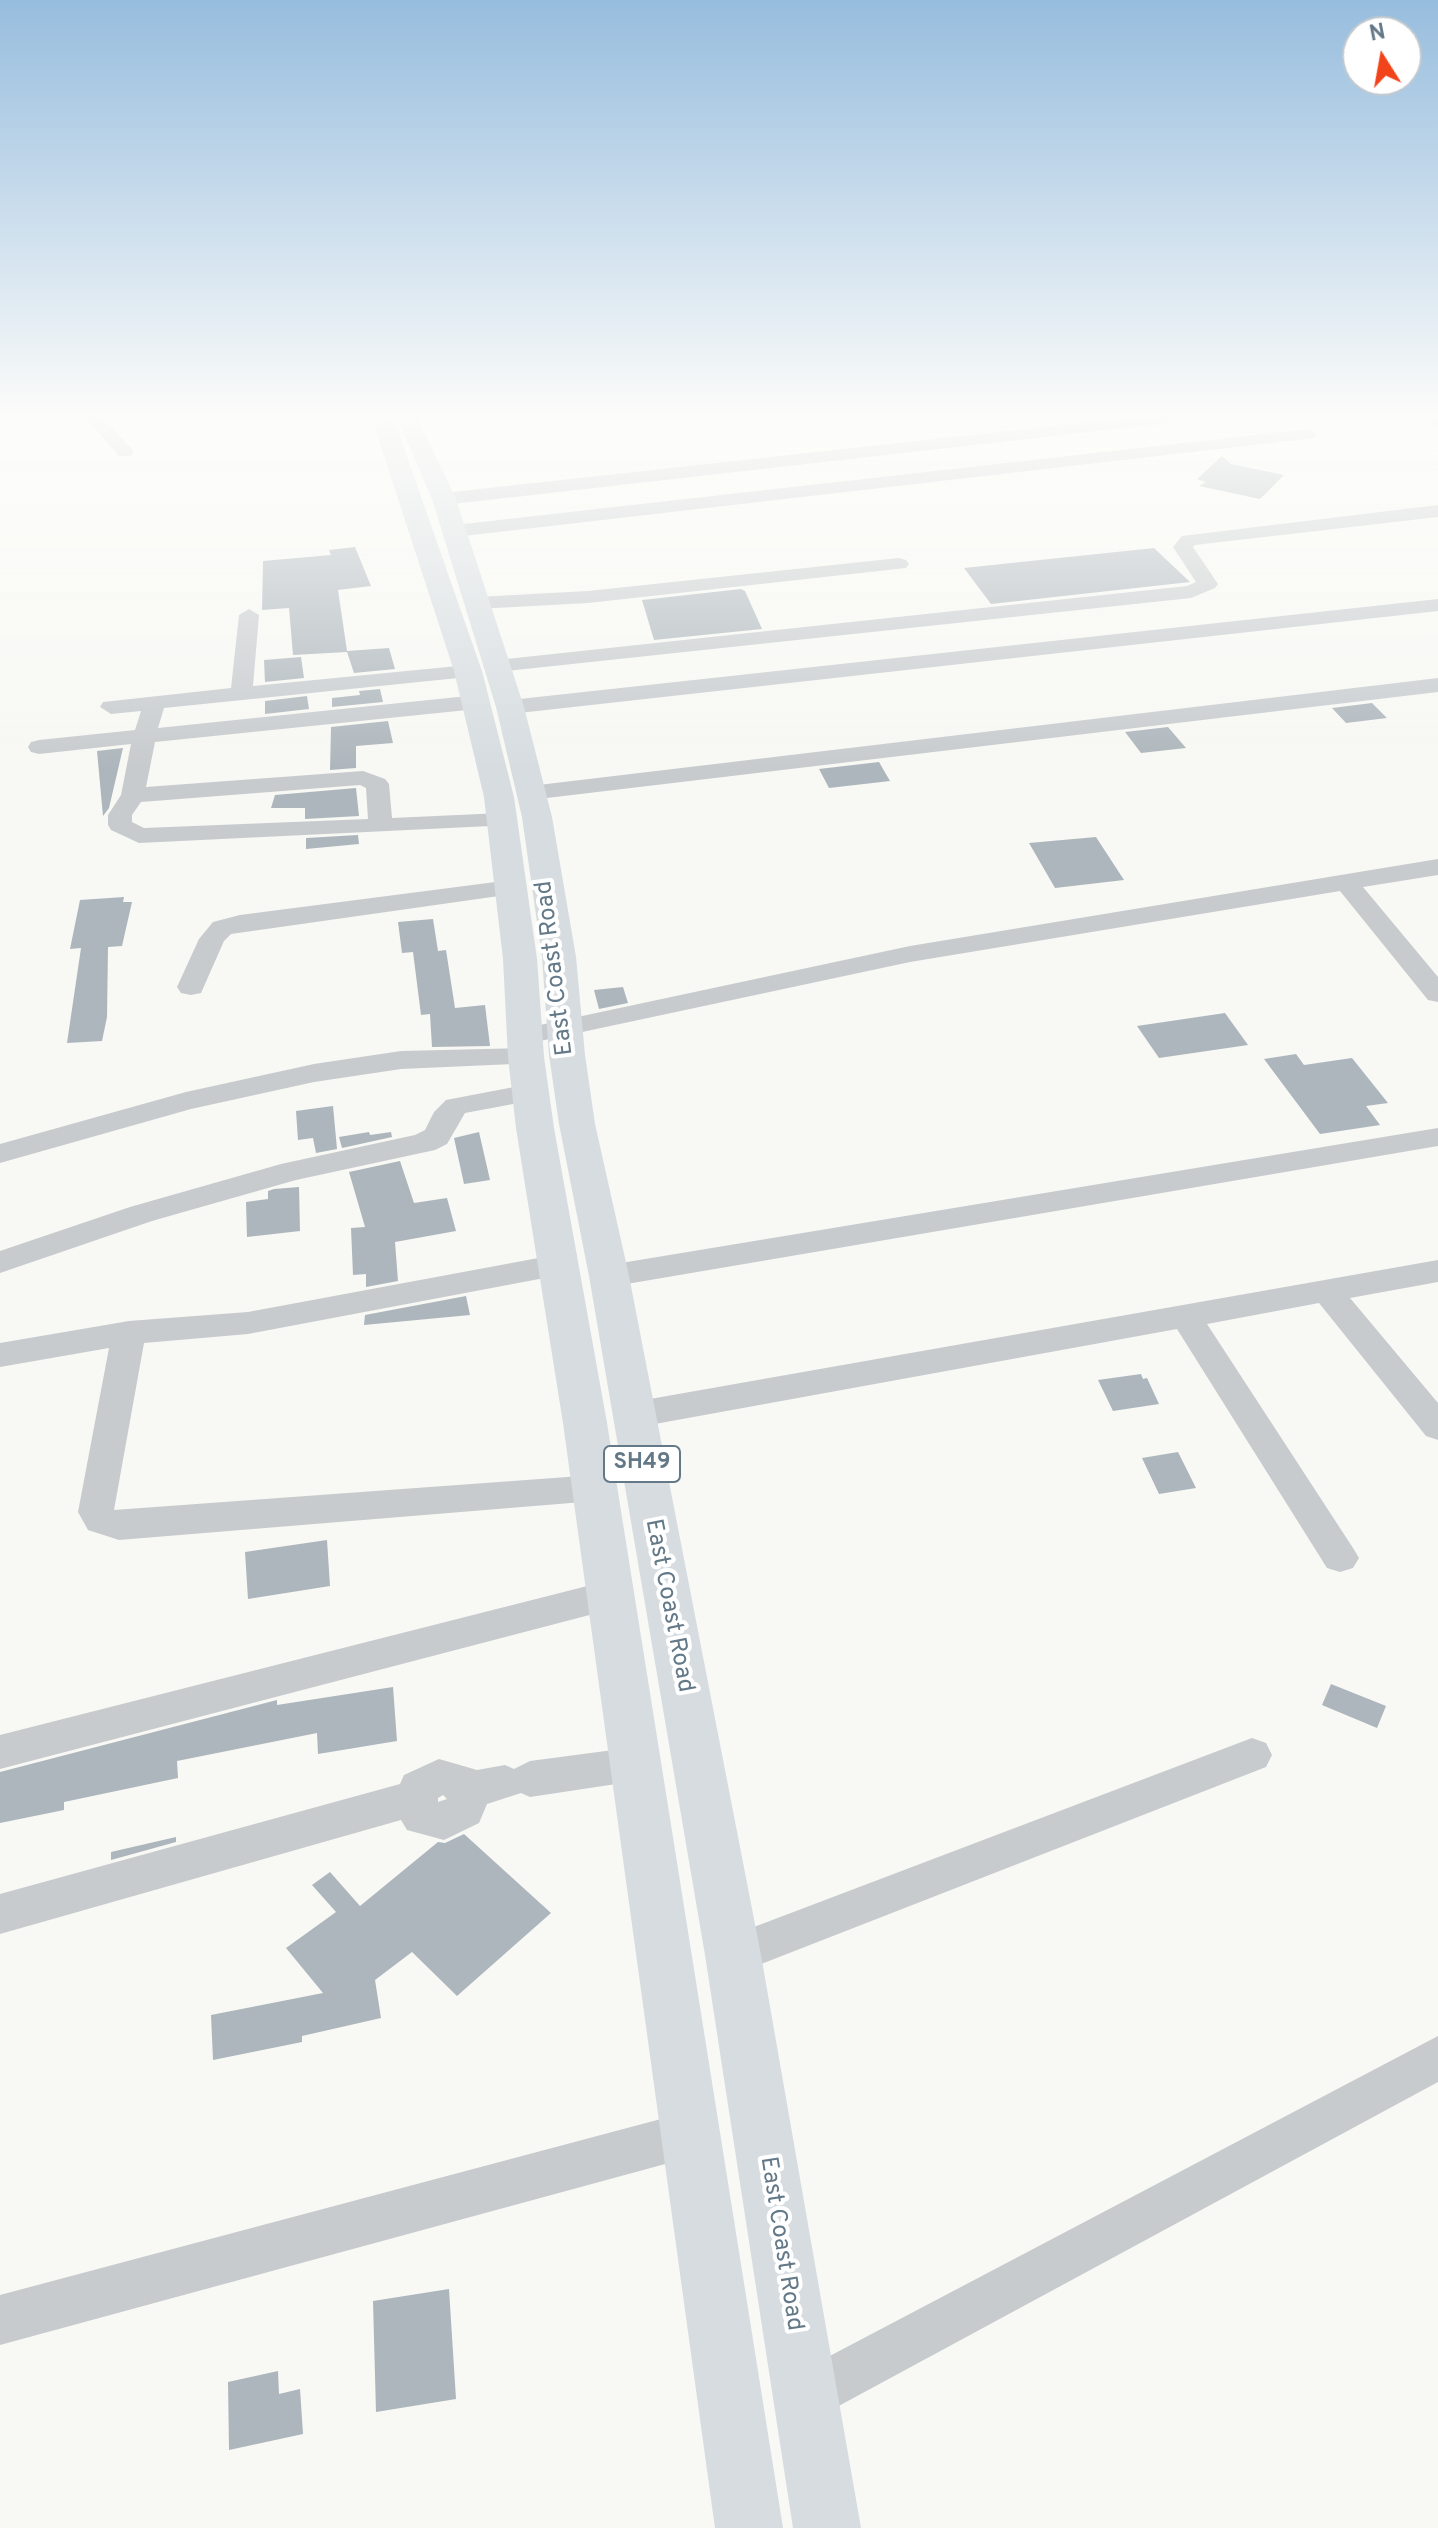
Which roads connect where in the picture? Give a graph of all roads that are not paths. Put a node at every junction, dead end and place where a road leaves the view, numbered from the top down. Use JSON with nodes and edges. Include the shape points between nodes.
{"nodes":[{"id":1,"x":429,"y":533,"type":"edge"},
{"id":2,"x":455,"y":533,"type":"edge"},
{"id":3,"x":1249,"y":533,"type":"edge"},
{"id":4,"x":899,"y":564,"type":"dead end"},
{"id":5,"x":477,"y":603,"type":"junction"},
{"id":6,"x":1438,"y":605,"type":"edge"},
{"id":7,"x":249,"y":615,"type":"dead end"},
{"id":8,"x":1438,"y":685,"type":"edge"},
{"id":9,"x":488,"y":686,"type":"junction"},
{"id":10,"x":241,"y":694,"type":"junction"},
{"id":11,"x":154,"y":703,"type":"junction"},
{"id":12,"x":111,"y":707,"type":"dead end"},
{"id":13,"x":147,"y":734,"type":"junction"},
{"id":14,"x":39,"y":747,"type":"dead end"},
{"id":15,"x":133,"y":795,"type":"junction"},
{"id":16,"x":516,"y":806,"type":"junction"},
{"id":17,"x":381,"y":826,"type":"junction"},
{"id":18,"x":1438,"y":867,"type":"edge"},
{"id":19,"x":1346,"y":882,"type":"junction"},
{"id":20,"x":511,"y":888,"type":"junction"},
{"id":21,"x":191,"y":987,"type":"dead end"},
{"id":22,"x":1438,"y":994,"type":"edge"},
{"id":23,"x":537,"y":1054,"type":"junction"},
{"id":24,"x":1438,"y":1137,"type":"edge"},
{"id":25,"x":0,"y":1154,"type":"edge"},
{"id":26,"x":0,"y":1262,"type":"edge"},
{"id":27,"x":560,"y":1265,"type":"junction"},
{"id":28,"x":1438,"y":1271,"type":"edge"},
{"id":29,"x":609,"y":1276,"type":"junction"},
{"id":30,"x":1327,"y":1291,"type":"junction"},
{"id":31,"x":1184,"y":1314,"type":"junction"},
{"id":32,"x":129,"y":1333,"type":"junction"},
{"id":33,"x":0,"y":1355,"type":"edge"},
{"id":34,"x":633,"y":1415,"type":"junction"},
{"id":35,"x":1438,"y":1427,"type":"edge"},
{"id":36,"x":595,"y":1488,"type":"junction"},
{"id":37,"x":1340,"y":1558,"type":"dead end"},
{"id":38,"x":611,"y":1595,"type":"junction"},
{"id":39,"x":0,"y":1752,"type":"edge"},
{"id":40,"x":1252,"y":1755,"type":"dead end"},
{"id":41,"x":636,"y":1764,"type":"junction"},
{"id":42,"x":0,"y":1914,"type":"edge"},
{"id":43,"x":733,"y":1955,"type":"junction"},
{"id":44,"x":1438,"y":2058,"type":"edge"},
{"id":45,"x":691,"y":2134,"type":"junction"},
{"id":46,"x":0,"y":2320,"type":"edge"},
{"id":47,"x":804,"y":2397,"type":"junction"},
{"id":48,"x":749,"y":2528,"type":"edge"},
{"id":49,"x":827,"y":2528,"type":"edge"}],
"edges":[{"from":1,"to":9,"type":"main road","name":"East Coast Road","number":"SH49"},
{"from":2,"to":5,"type":"main road","name":"East Coast Road","number":"SH49"},
{"from":3,"to":9,"type":"street","via":[[1189,540],[1183,547],[1208,584],[1191,592]]},
{"from":4,"to":5,"type":"street","via":[[588,597]]},
{"from":5,"to":9,"type":"main road","name":"East Coast Road","number":"SH49"},
{"from":6,"to":9,"type":"street"},
{"from":7,"to":10,"type":"street"},
{"from":8,"to":16,"type":"street"},
{"from":9,"to":10,"type":"street"},
{"from":9,"to":13,"type":"street"},
{"from":9,"to":16,"type":"main road","name":"East Coast Road","number":"SH49"},
{"from":10,"to":11,"type":"street"},
{"from":11,"to":12,"type":"street"},
{"from":11,"to":13,"type":"street"},
{"from":13,"to":14,"type":"street"},
{"from":13,"to":15,"type":"street"},
{"from":15,"to":17,"type":"street","via":[[363,778],[377,784]]},
{"from":15,"to":17,"type":"street","via":[[120,825],[139,836]]},
{"from":16,"to":17,"type":"street"},
{"from":16,"to":20,"type":"main road","name":"East Coast Road","number":"SH49"},
{"from":16,"to":23,"type":"main road","name":"East Coast Road","number":"SH49","via":[[559,957]]},
{"from":18,"to":19,"type":"street"},
{"from":19,"to":22,"type":"street"},
{"from":19,"to":23,"type":"street","via":[[910,954]]},
{"from":20,"to":21,"type":"street","via":[[222,928]]},
{"from":20,"to":23,"type":"main road","name":"East Coast Road","number":"SH49"},
{"from":23,"to":25,"type":"street","via":[[401,1060],[314,1073],[186,1101]]},
{"from":23,"to":26,"type":"street","via":[[456,1106],[436,1137],[424,1143],[277,1175]]},
{"from":23,"to":27,"type":"main road","name":"East Coast Road","number":"SH49"},
{"from":23,"to":29,"type":"main road","name":"East Coast Road","number":"SH49","via":[[577,1124]]},
{"from":24,"to":29,"type":"street"},
{"from":27,"to":32,"type":"street","via":[[248,1323]]},
{"from":27,"to":36,"type":"main road","name":"East Coast Road","number":"SH49"},
{"from":28,"to":30,"type":"street"},
{"from":29,"to":34,"type":"main road","name":"East Coast Road","number":"SH49"},
{"from":30,"to":31,"type":"street"},
{"from":30,"to":35,"type":"street"},
{"from":31,"to":34,"type":"street"},
{"from":31,"to":37,"type":"street"},
{"from":32,"to":33,"type":"street"},
{"from":32,"to":36,"type":"street","via":[[96,1501],[101,1520],[119,1526]]},
{"from":34,"to":43,"type":"main road","name":"East Coast Road","number":"SH49"},
{"from":36,"to":38,"type":"main road","name":"East Coast Road","number":"SH49"},
{"from":38,"to":39,"type":"street"},
{"from":38,"to":41,"type":"main road","name":"East Coast Road","number":"SH49"},
{"from":40,"to":43,"type":"street"},
{"from":41,"to":42,"type":"street","via":[[501,1784],[444,1822],[422,1817],[415,1798]]},
{"from":41,"to":45,"type":"main road","name":"East Coast Road","number":"SH49"},
{"from":43,"to":47,"type":"main road","name":"East Coast Road","number":"SH49"},
{"from":44,"to":47,"type":"street"},
{"from":45,"to":46,"type":"street"},
{"from":45,"to":48,"type":"main road","name":"East Coast Road","number":"SH49"},
{"from":47,"to":49,"type":"main road","name":"East Coast Road","number":"SH49"}]}
